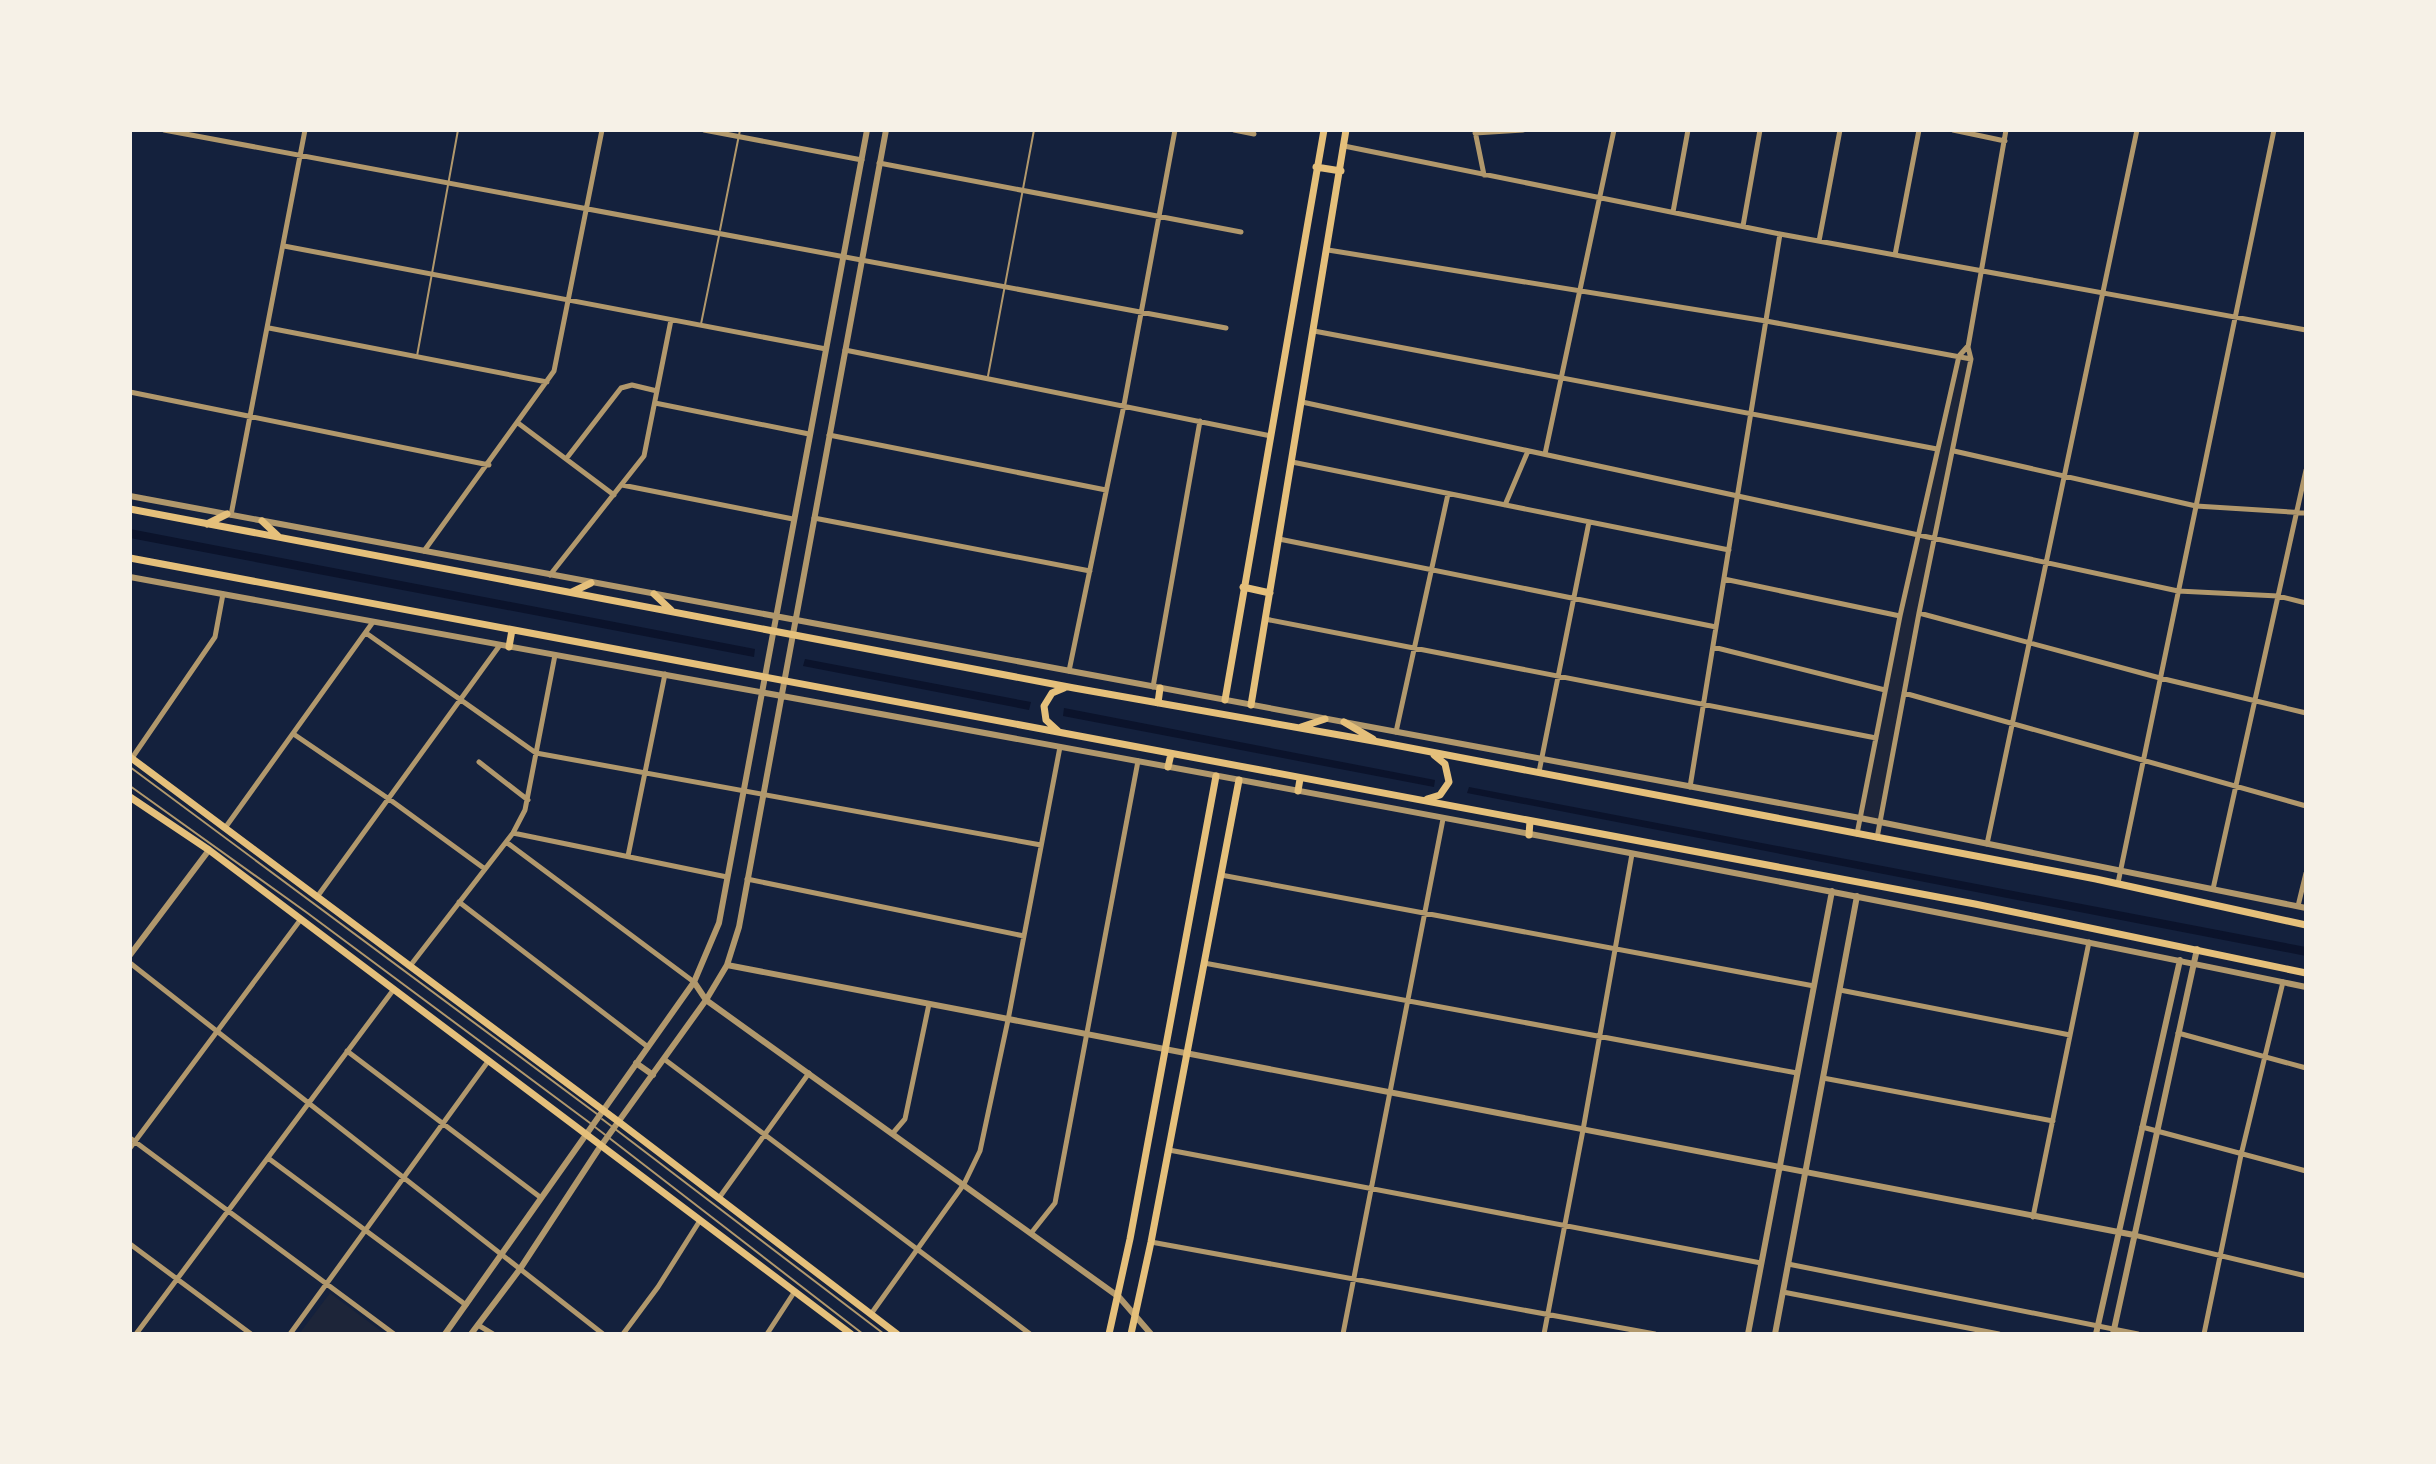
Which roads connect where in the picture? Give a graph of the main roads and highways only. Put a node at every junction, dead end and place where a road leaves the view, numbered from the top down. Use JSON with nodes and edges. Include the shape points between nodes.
{"nodes":[{"id":1,"x":1324,"y":130,"type":"edge"},
{"id":2,"x":1346,"y":130,"type":"edge"},
{"id":3,"x":1316,"y":167,"type":"junction"},
{"id":4,"x":1341,"y":171,"type":"junction"},
{"id":5,"x":130,"y":509,"type":"edge"},
{"id":6,"x":229,"y":515,"type":"road end"},
{"id":7,"x":262,"y":521,"type":"road end"},
{"id":8,"x":207,"y":524,"type":"junction"},
{"id":9,"x":280,"y":537,"type":"junction"},
{"id":10,"x":130,"y":558,"type":"edge"},
{"id":11,"x":591,"y":583,"type":"road end"},
{"id":12,"x":1243,"y":587,"type":"junction"},
{"id":13,"x":572,"y":592,"type":"junction"},
{"id":14,"x":1270,"y":593,"type":"junction"},
{"id":15,"x":654,"y":594,"type":"road end"},
{"id":16,"x":673,"y":611,"type":"junction"},
{"id":17,"x":512,"y":630,"type":"junction"},
{"id":18,"x":504,"y":646,"type":"road end"},
{"id":19,"x":1156,"y":687,"type":"road end"},
{"id":20,"x":1074,"y":688,"type":"junction"},
{"id":21,"x":1225,"y":700,"type":"road end"},
{"id":22,"x":1158,"y":703,"type":"junction"},
{"id":23,"x":1251,"y":705,"type":"road end"},
{"id":24,"x":1325,"y":719,"type":"road end"},
{"id":25,"x":1344,"y":722,"type":"road end"},
{"id":26,"x":1299,"y":728,"type":"junction"},
{"id":27,"x":1067,"y":734,"type":"junction"},
{"id":28,"x":1379,"y":742,"type":"junction"},
{"id":29,"x":1423,"y":750,"type":"junction"},
{"id":30,"x":1171,"y":754,"type":"junction"},
{"id":31,"x":131,"y":761,"type":"edge"},
{"id":32,"x":1168,"y":767,"type":"road end"},
{"id":33,"x":1216,"y":776,"type":"road end"},
{"id":34,"x":1300,"y":779,"type":"junction"},
{"id":35,"x":1239,"y":780,"type":"road end"},
{"id":36,"x":1298,"y":791,"type":"road end"},
{"id":37,"x":130,"y":797,"type":"edge"},
{"id":38,"x":1413,"y":800,"type":"junction"},
{"id":39,"x":1530,"y":821,"type":"junction"},
{"id":40,"x":1529,"y":835,"type":"road end"},
{"id":41,"x":2306,"y":925,"type":"edge"},
{"id":42,"x":2306,"y":973,"type":"edge"},
{"id":43,"x":851,"y":1334,"type":"edge"},
{"id":44,"x":897,"y":1334,"type":"edge"},
{"id":45,"x":1109,"y":1334,"type":"edge"},
{"id":46,"x":1131,"y":1334,"type":"edge"}],
"edges":[{"from":1,"to":3,"type":"main road"},
{"from":2,"to":4,"type":"main road"},
{"from":3,"to":4,"type":"main road"},
{"from":3,"to":12,"type":"main road"},
{"from":4,"to":14,"type":"main road"},
{"from":5,"to":8,"type":"main road"},
{"from":6,"to":8,"type":"main road"},
{"from":7,"to":9,"type":"main road"},
{"from":8,"to":9,"type":"main road"},
{"from":9,"to":13,"type":"main road"},
{"from":10,"to":17,"type":"main road"},
{"from":11,"to":13,"type":"main road"},
{"from":12,"to":14,"type":"main road"},
{"from":12,"to":21,"type":"main road"},
{"from":13,"to":16,"type":"main road"},
{"from":14,"to":23,"type":"main road"},
{"from":15,"to":16,"type":"main road"},
{"from":16,"to":20,"type":"main road"},
{"from":17,"to":18,"type":"main road"},
{"from":17,"to":27,"type":"main road"},
{"from":19,"to":22,"type":"main road"},
{"from":20,"to":22,"type":"main road"},
{"from":20,"to":27,"type":"main road","via":[[1056,691],[1044,706],[1048,724]]},
{"from":22,"to":26,"type":"main road"},
{"from":24,"to":26,"type":"main road"},
{"from":25,"to":28,"type":"main road"},
{"from":26,"to":28,"type":"main road"},
{"from":27,"to":30,"type":"main road"},
{"from":28,"to":29,"type":"main road"},
{"from":29,"to":38,"type":"main road","via":[[1442,760],[1449,782],[1440,795]]},
{"from":29,"to":41,"type":"main road","via":[[2118,883]]},
{"from":30,"to":32,"type":"main road"},
{"from":30,"to":34,"type":"main road"},
{"from":31,"to":44,"type":"main road"},
{"from":33,"to":45,"type":"main road"},
{"from":34,"to":36,"type":"main road"},
{"from":34,"to":38,"type":"main road"},
{"from":35,"to":46,"type":"main road"},
{"from":37,"to":43,"type":"main road","via":[[209,850]]},
{"from":38,"to":39,"type":"main road"},
{"from":39,"to":40,"type":"main road"},
{"from":39,"to":42,"type":"main road"}]}
